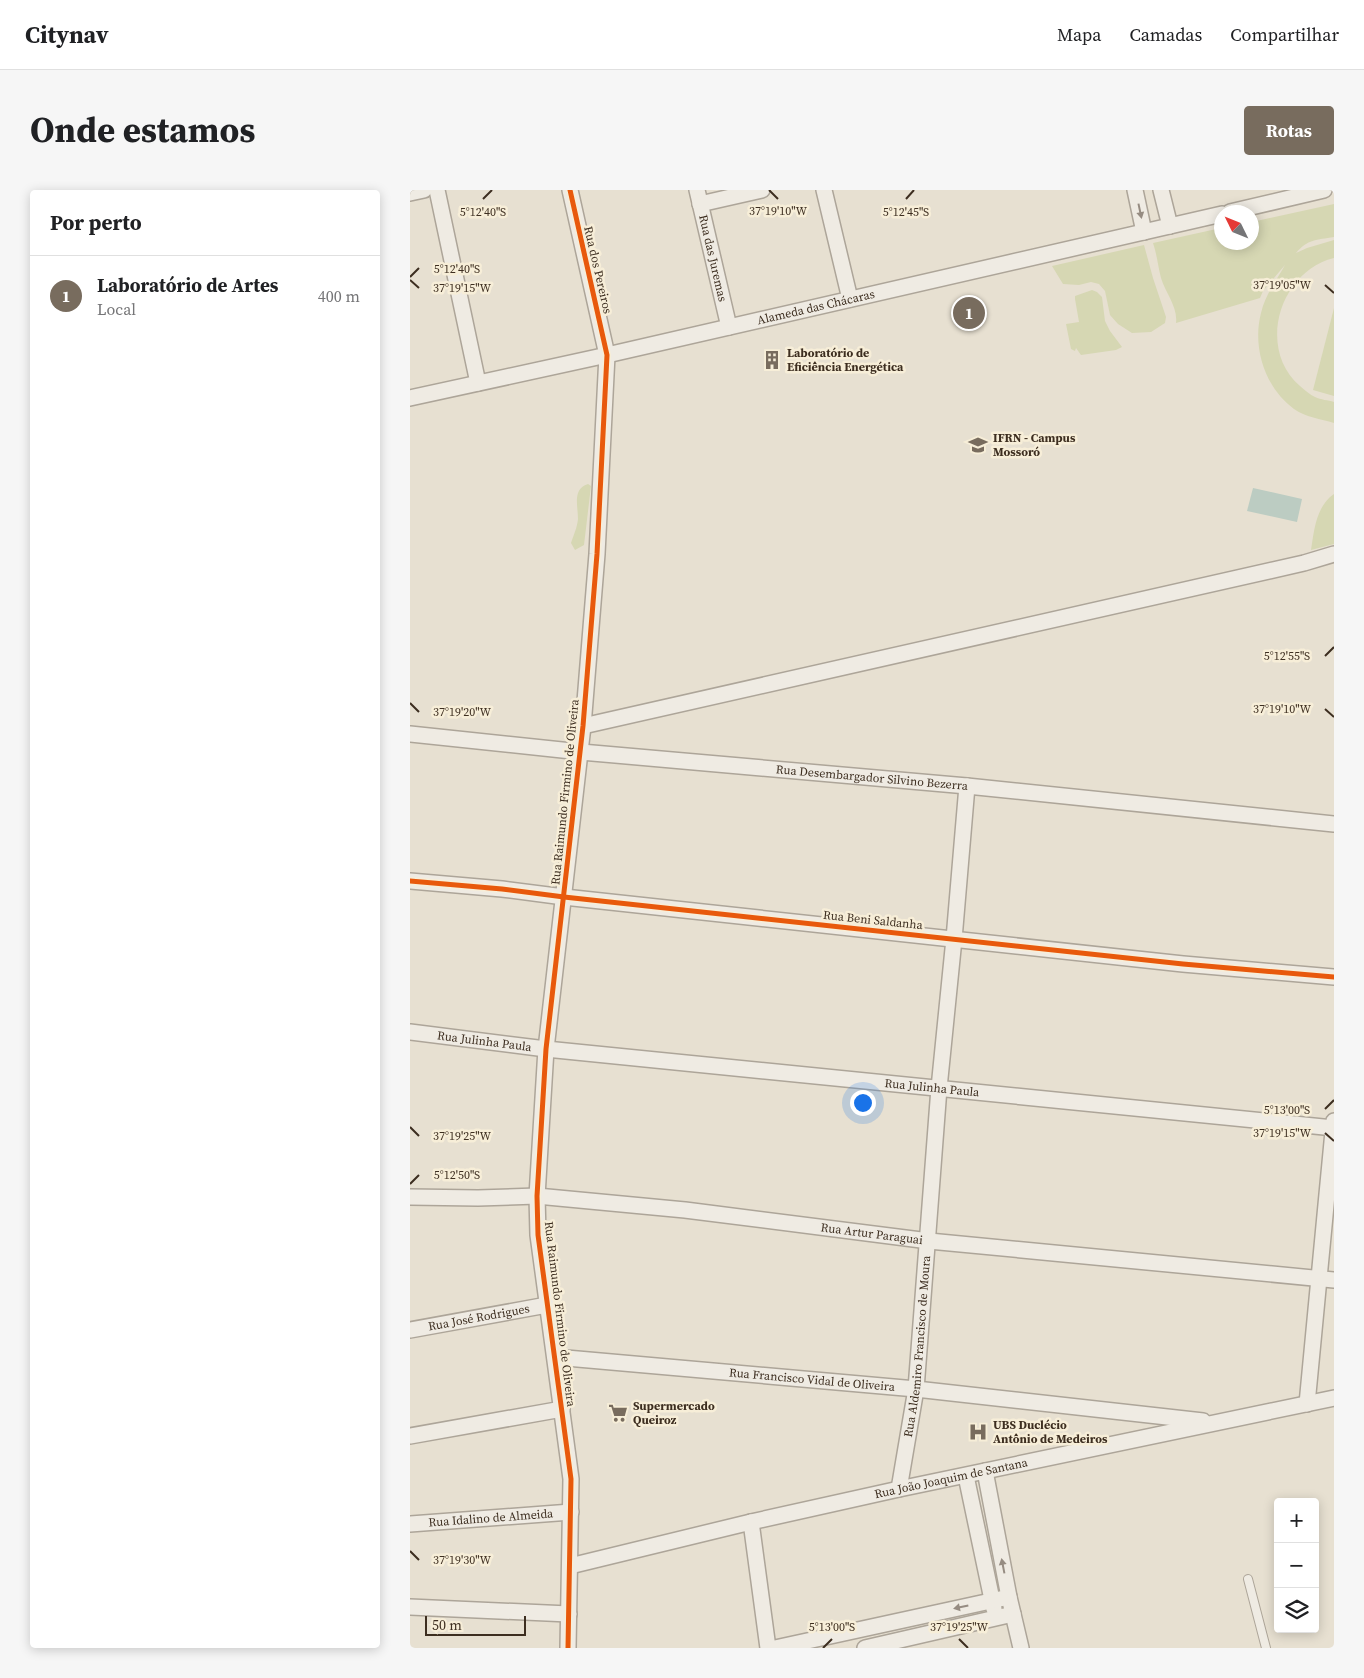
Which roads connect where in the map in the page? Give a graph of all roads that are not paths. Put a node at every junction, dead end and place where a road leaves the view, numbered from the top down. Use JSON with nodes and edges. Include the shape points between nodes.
{"nodes":[{"id":1,"x":424,"y":190,"type":"edge"},
{"id":2,"x":437,"y":190,"type":"edge"},
{"id":3,"x":570,"y":190,"type":"edge"},
{"id":4,"x":762,"y":190,"type":"edge"},
{"id":5,"x":824,"y":190,"type":"edge"},
{"id":6,"x":1135,"y":190,"type":"edge"},
{"id":7,"x":1161,"y":190,"type":"edge"},
{"id":8,"x":1324,"y":190,"type":"edge"},
{"id":9,"x":410,"y":193,"type":"edge"},
{"id":10,"x":1286,"y":195,"type":"edge"},
{"id":11,"x":699,"y":197,"type":"edge"},
{"id":12,"x":1253,"y":205,"type":"edge"},
{"id":13,"x":1214,"y":216,"type":"edge"},
{"id":14,"x":1170,"y":226,"type":"junction"},
{"id":15,"x":1144,"y":232,"type":"junction"},
{"id":16,"x":850,"y":299,"type":"junction"},
{"id":17,"x":729,"y":327,"type":"junction"},
{"id":18,"x":607,"y":355,"type":"junction"},
{"id":19,"x":478,"y":383,"type":"junction"},
{"id":20,"x":410,"y":398,"type":"edge"},
{"id":21,"x":1334,"y":554,"type":"edge"},
{"id":22,"x":583,"y":726,"type":"junction"},
{"id":23,"x":410,"y":734,"type":"edge"},
{"id":24,"x":581,"y":752,"type":"junction"},
{"id":25,"x":967,"y":786,"type":"junction"},
{"id":26,"x":1334,"y":824,"type":"edge"},
{"id":27,"x":410,"y":881,"type":"edge"},
{"id":28,"x":564,"y":897,"type":"junction"},
{"id":29,"x":954,"y":939,"type":"junction"},
{"id":30,"x":1334,"y":977,"type":"edge"},
{"id":31,"x":410,"y":1032,"type":"edge"},
{"id":32,"x":546,"y":1049,"type":"junction"},
{"id":33,"x":939,"y":1088,"type":"junction"},
{"id":34,"x":1334,"y":1121,"type":"edge"},
{"id":35,"x":1334,"y":1128,"type":"edge"},
{"id":36,"x":537,"y":1196,"type":"junction"},
{"id":37,"x":410,"y":1197,"type":"edge"},
{"id":38,"x":928,"y":1240,"type":"junction"},
{"id":39,"x":1327,"y":1279,"type":"edge"},
{"id":40,"x":547,"y":1305,"type":"junction"},
{"id":41,"x":410,"y":1330,"type":"edge"},
{"id":42,"x":555,"y":1357,"type":"junction"},
{"id":43,"x":916,"y":1389,"type":"junction"},
{"id":44,"x":1334,"y":1398,"type":"edge"},
{"id":45,"x":1307,"y":1404,"type":"junction"},
{"id":46,"x":562,"y":1409,"type":"junction"},
{"id":47,"x":1216,"y":1422,"type":"junction"},
{"id":48,"x":410,"y":1436,"type":"edge"},
{"id":49,"x":985,"y":1471,"type":"junction"},
{"id":50,"x":966,"y":1476,"type":"junction"},
{"id":51,"x":899,"y":1489,"type":"junction"},
{"id":52,"x":571,"y":1512,"type":"junction"},
{"id":53,"x":751,"y":1522,"type":"junction"},
{"id":54,"x":410,"y":1524,"type":"edge"},
{"id":55,"x":570,"y":1566,"type":"junction"},
{"id":56,"x":1248,"y":1579,"type":"dead end"},
{"id":57,"x":1009,"y":1597,"type":"junction"},
{"id":58,"x":992,"y":1600,"type":"junction"},
{"id":59,"x":410,"y":1607,"type":"edge"},
{"id":60,"x":569,"y":1614,"type":"junction"},
{"id":61,"x":1013,"y":1614,"type":"junction"},
{"id":62,"x":996,"y":1618,"type":"junction"},
{"id":63,"x":568,"y":1648,"type":"edge"},
{"id":64,"x":768,"y":1648,"type":"edge"},
{"id":65,"x":775,"y":1648,"type":"edge"},
{"id":66,"x":865,"y":1648,"type":"edge"},
{"id":67,"x":1021,"y":1648,"type":"edge"},
{"id":68,"x":1266,"y":1648,"type":"edge"}],
"edges":[{"from":1,"to":9,"type":"street"},
{"from":2,"to":19,"type":"street"},
{"from":3,"to":18,"type":"street","name":"Rua dos Pereiros"},
{"from":4,"to":11,"type":"street"},
{"from":5,"to":16,"type":"street"},
{"from":6,"to":15,"type":"street","one_way":true},
{"from":7,"to":14,"type":"street"},
{"from":8,"to":10,"type":"street"},
{"from":10,"to":12,"type":"street"},
{"from":11,"to":17,"type":"street","name":"Rua das Juremas"},
{"from":13,"to":14,"type":"street","name":"Alameda das Chácaras"},
{"from":14,"to":15,"type":"street","name":"Alameda das Chácaras"},
{"from":15,"to":16,"type":"street","name":"Alameda das Chácaras"},
{"from":16,"to":17,"type":"street","name":"Alameda das Chácaras"},
{"from":17,"to":18,"type":"street","name":"Alameda das Chácaras"},
{"from":18,"to":19,"type":"street","name":"Alameda das Chácaras"},
{"from":18,"to":22,"type":"street","name":"Rua Raimundo Firmino de Oliveira","via":[[597,554]]},
{"from":19,"to":20,"type":"street","name":"Alameda das Chácaras"},
{"from":21,"to":22,"type":"street"},
{"from":22,"to":24,"type":"street","name":"Rua Raimundo Firmino de Oliveira"},
{"from":23,"to":24,"type":"street","name":"Rua Desembargador Silvino Bezerra"},
{"from":24,"to":25,"type":"street","name":"Rua Desembargador Silvino Bezerra"},
{"from":24,"to":28,"type":"street","name":"Rua Raimundo Firmino de Oliveira"},
{"from":25,"to":26,"type":"street","name":"Rua Desembargador Silvino Bezerra"},
{"from":25,"to":29,"type":"street","name":"Rua Aldemiro Francisco de Moura"},
{"from":27,"to":28,"type":"street","name":"Rua Beni Saldanha"},
{"from":28,"to":29,"type":"street","name":"Rua Beni Saldanha"},
{"from":28,"to":32,"type":"street","name":"Rua Raimundo Firmino de Oliveira"},
{"from":29,"to":30,"type":"street","name":"Rua Beni Saldanha"},
{"from":29,"to":33,"type":"street","name":"Rua Aldemiro Francisco de Moura"},
{"from":31,"to":32,"type":"street","name":"Rua Julinha Paula"},
{"from":32,"to":33,"type":"street","name":"Rua Julinha Paula"},
{"from":32,"to":36,"type":"street","name":"Rua Raimundo Firmino de Oliveira"},
{"from":33,"to":35,"type":"street","name":"Rua Julinha Paula"},
{"from":33,"to":38,"type":"street","name":"Rua Aldemiro Francisco de Moura"},
{"from":34,"to":35,"type":"street"},
{"from":35,"to":39,"type":"street"},
{"from":36,"to":37,"type":"street","name":"Rua Artur Paraguai"},
{"from":36,"to":38,"type":"street","name":"Rua Artur Paraguai","via":[[685,1210]]},
{"from":36,"to":40,"type":"street","name":"Rua Raimundo Firmino de Oliveira","via":[[538,1235]]},
{"from":38,"to":39,"type":"street","name":"Rua Artur Paraguai"},
{"from":38,"to":43,"type":"street","name":"Rua Aldemiro Francisco de Moura"},
{"from":39,"to":45,"type":"street"},
{"from":40,"to":41,"type":"street","name":"Rua José Rodrigues"},
{"from":40,"to":42,"type":"street","name":"Rua Raimundo Firmino de Oliveira"},
{"from":42,"to":43,"type":"street","name":"Rua Francisco Vidal de Oliveira"},
{"from":42,"to":46,"type":"street","name":"Rua Raimundo Firmino de Oliveira"},
{"from":43,"to":47,"type":"street","name":"Rua Francisco Vidal de Oliveira"},
{"from":43,"to":51,"type":"street","name":"Rua Aldemiro Francisco de Moura"},
{"from":44,"to":45,"type":"street","name":"Rua João Joaquim de Santana"},
{"from":45,"to":47,"type":"street","name":"Rua João Joaquim de Santana"},
{"from":46,"to":48,"type":"street"},
{"from":46,"to":52,"type":"street","name":"Rua Raimundo Firmino de Oliveira","via":[[571,1479]]},
{"from":47,"to":49,"type":"street","name":"Rua João Joaquim de Santana"},
{"from":49,"to":50,"type":"street","name":"Rua João Joaquim de Santana"},
{"from":57,"to":49,"type":"street","one_way":true},
{"from":50,"to":51,"type":"street","name":"Rua João Joaquim de Santana"},
{"from":50,"to":58,"type":"street"},
{"from":51,"to":53,"type":"street","name":"Rua João Joaquim de Santana"},
{"from":52,"to":54,"type":"street","name":"Rua Idalino de Almeida"},
{"from":52,"to":55,"type":"street","name":"Rua Raimundo Firmino de Oliveira"},
{"from":53,"to":55,"type":"street","name":"Rua João Joaquim de Santana"},
{"from":53,"to":64,"type":"street"},
{"from":55,"to":60,"type":"street","name":"Rua Raimundo Firmino de Oliveira"},
{"from":56,"to":68,"type":"lane"},
{"from":57,"to":58,"type":"street"},
{"from":57,"to":61,"type":"street"},
{"from":58,"to":62,"type":"street"},
{"from":58,"to":65,"type":"street","one_way":true},
{"from":59,"to":60,"type":"street"},
{"from":60,"to":63,"type":"street","name":"Rua Raimundo Firmino de Oliveira"},
{"from":61,"to":62,"type":"street"},
{"from":61,"to":67,"type":"street"},
{"from":62,"to":66,"type":"street"}]}
